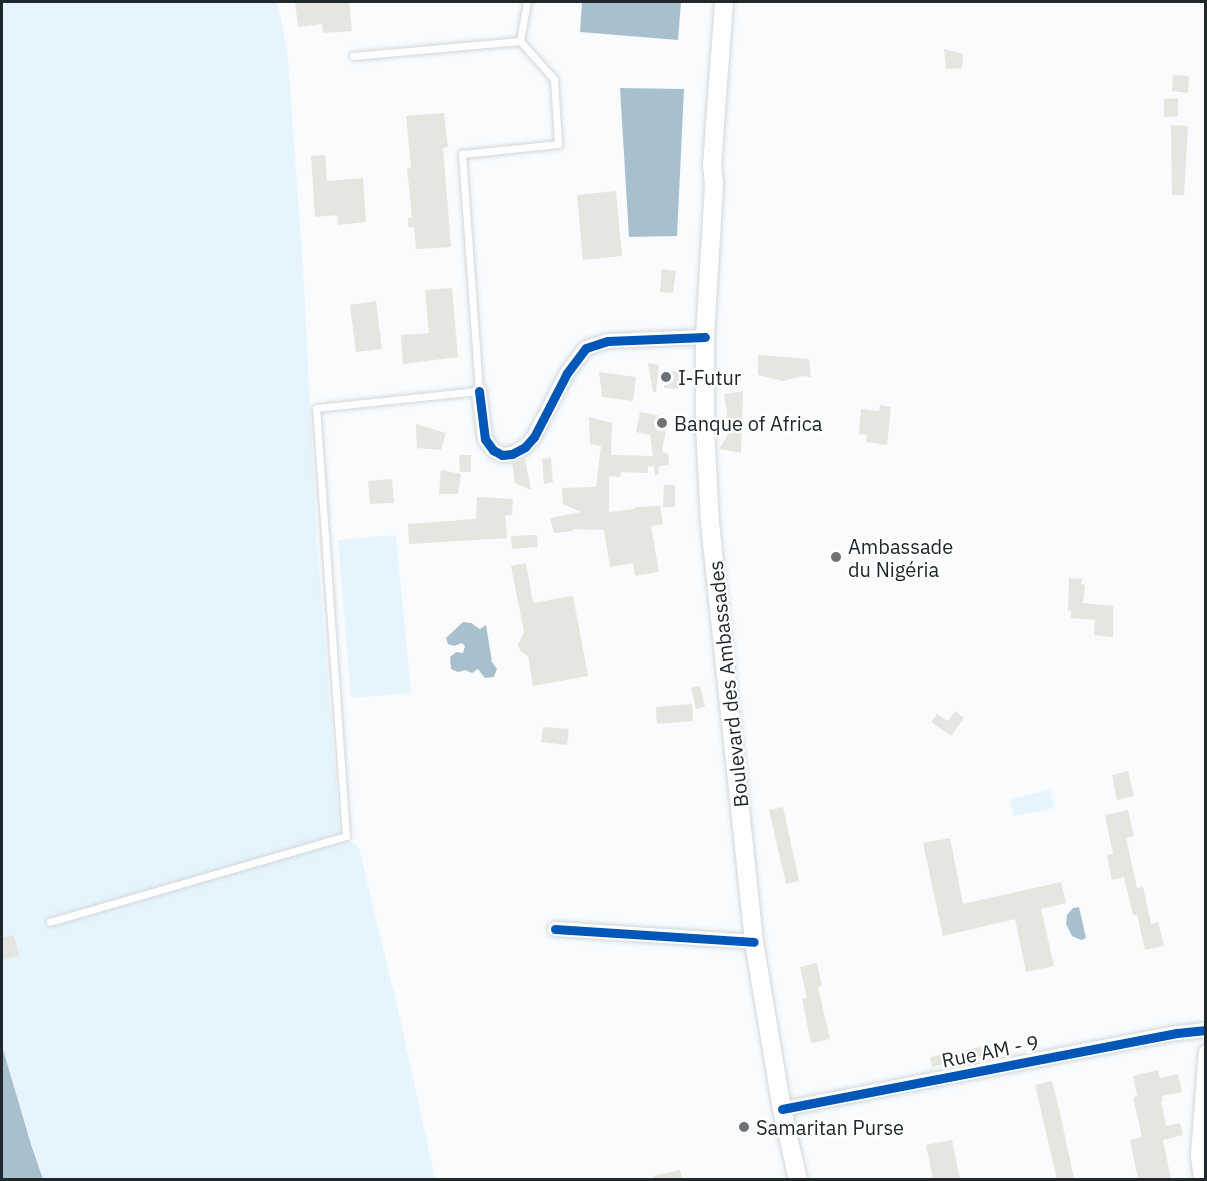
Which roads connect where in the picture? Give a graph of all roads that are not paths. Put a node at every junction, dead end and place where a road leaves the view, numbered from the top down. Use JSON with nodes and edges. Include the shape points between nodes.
{"nodes":[{"id":1,"x":527,"y":2,"type":"edge"},
{"id":2,"x":724,"y":2,"type":"edge"},
{"id":3,"x":735,"y":2,"type":"edge"},
{"id":4,"x":520,"y":41,"type":"junction"},
{"id":5,"x":353,"y":57,"type":"dead end"},
{"id":6,"x":714,"y":185,"type":"junction"},
{"id":7,"x":705,"y":337,"type":"junction"},
{"id":8,"x":479,"y":391,"type":"junction"},
{"id":9,"x":50,"y":922,"type":"dead end"},
{"id":10,"x":555,"y":929,"type":"dead end"},
{"id":11,"x":754,"y":942,"type":"junction"},
{"id":12,"x":1206,"y":1030,"type":"edge"},
{"id":13,"x":1206,"y":1052,"type":"edge"},
{"id":14,"x":782,"y":1109,"type":"junction"},
{"id":15,"x":798,"y":1179,"type":"edge"},
{"id":16,"x":1201,"y":1179,"type":"edge"}],
"edges":[{"from":1,"to":4,"type":"lane"},
{"from":2,"to":6,"type":"main road","name":"Boulevard des Ambassades","via":[[711,165]]},
{"from":3,"to":6,"type":"main road","name":"Boulevard des Ambassades","via":[[723,166]]},
{"from":4,"to":5,"type":"lane"},
{"from":4,"to":8,"type":"lane","via":[[554,79],[558,144],[462,154]]},
{"from":6,"to":7,"type":"main road","name":"Boulevard des Ambassades"},
{"from":7,"to":8,"type":"street","via":[[608,341],[586,348],[567,373],[534,437],[512,454],[502,455],[493,450],[485,439]]},
{"from":7,"to":11,"type":"main road","name":"Boulevard des Ambassades","via":[[710,523]]},
{"from":8,"to":9,"type":"lane","via":[[316,408],[346,836]]},
{"from":10,"to":11,"type":"street"},
{"from":11,"to":14,"type":"main road","name":"Boulevard des Ambassades"},
{"from":12,"to":14,"type":"street","name":"Rue AM - 9"},
{"from":13,"to":16,"type":"street","via":[[1198,1155]]},
{"from":14,"to":15,"type":"main road","name":"Boulevard des Ambassades"}]}
